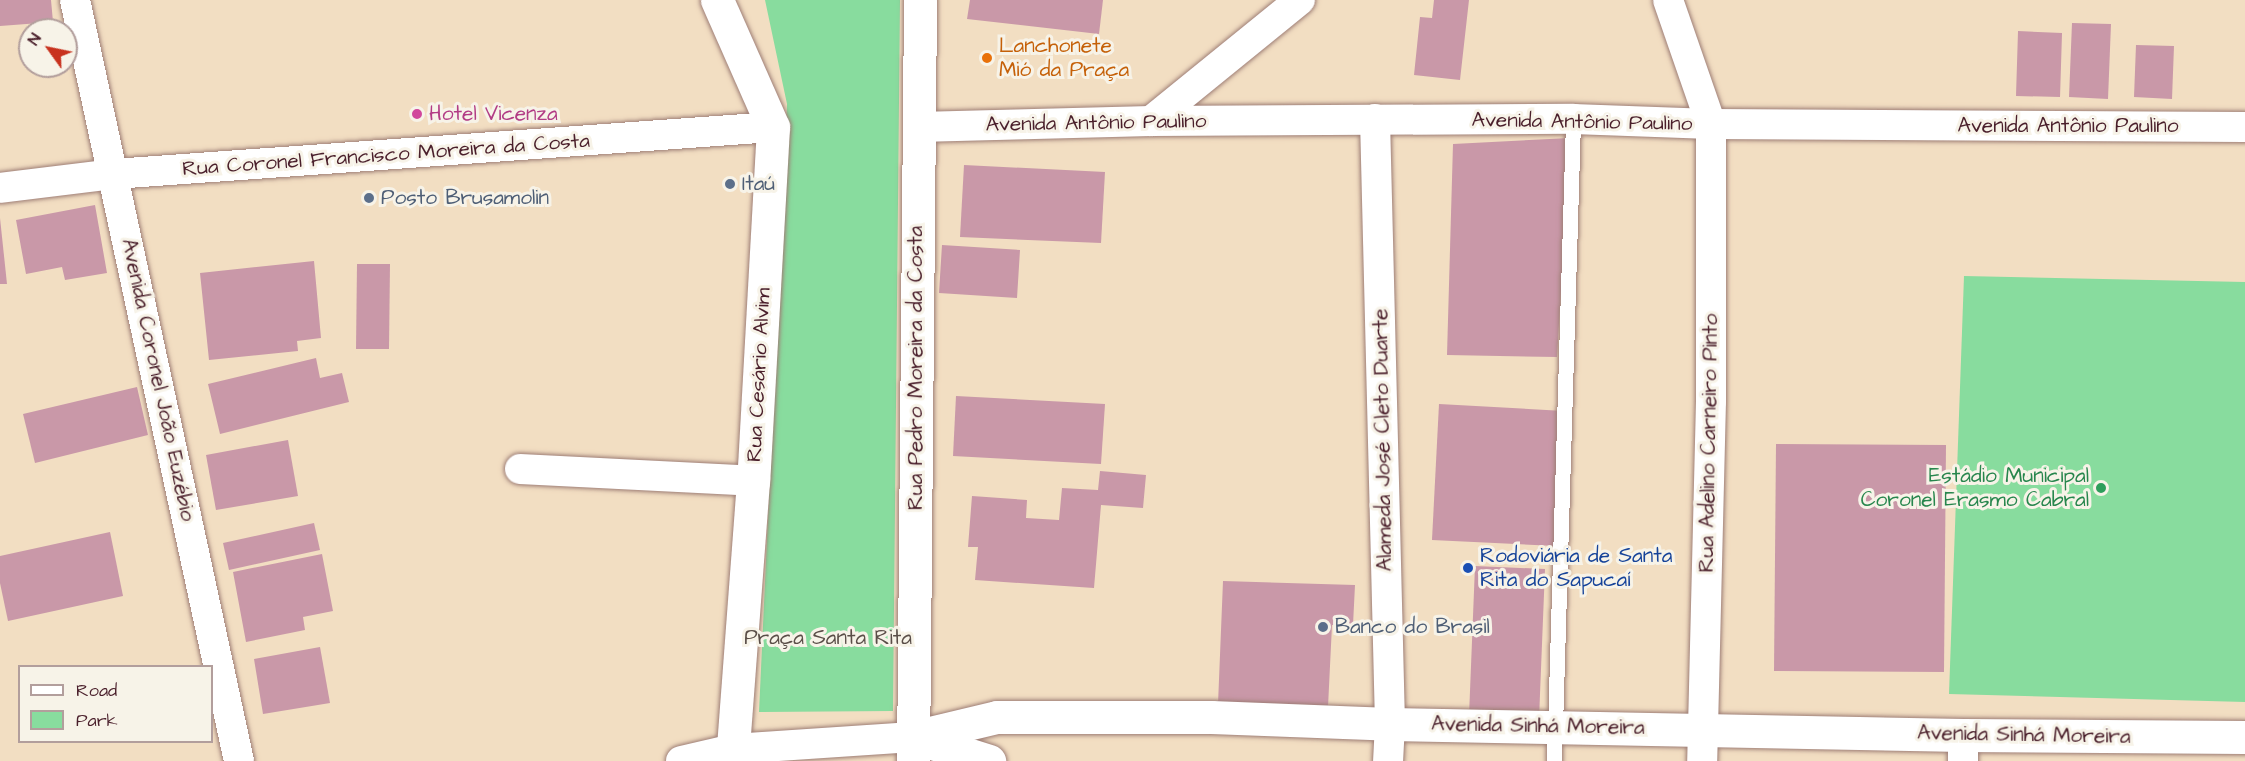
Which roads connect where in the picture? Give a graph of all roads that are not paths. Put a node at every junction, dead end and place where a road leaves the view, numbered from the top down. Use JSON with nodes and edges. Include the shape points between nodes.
{"nodes":[{"id":1,"x":75,"y":0,"type":"edge"},
{"id":2,"x":717,"y":0,"type":"edge"},
{"id":3,"x":920,"y":0,"type":"edge"},
{"id":4,"x":1299,"y":0,"type":"edge"},
{"id":5,"x":1668,"y":0,"type":"edge"},
{"id":6,"x":1573,"y":118,"type":"junction"},
{"id":7,"x":1375,"y":119,"type":"junction"},
{"id":8,"x":1151,"y":121,"type":"junction"},
{"id":9,"x":1711,"y":124,"type":"junction"},
{"id":10,"x":773,"y":127,"type":"junction"},
{"id":11,"x":918,"y":127,"type":"junction"},
{"id":12,"x":2245,"y":128,"type":"edge"},
{"id":13,"x":114,"y":174,"type":"junction"},
{"id":14,"x":0,"y":188,"type":"edge"},
{"id":15,"x":520,"y":469,"type":"dead end"},
{"id":16,"x":753,"y":481,"type":"junction"},
{"id":17,"x":1390,"y":724,"type":"junction"},
{"id":18,"x":1555,"y":725,"type":"junction"},
{"id":19,"x":2245,"y":737,"type":"edge"},
{"id":20,"x":1702,"y":746,"type":"edge"},
{"id":21,"x":1963,"y":748,"type":"edge"},
{"id":22,"x":913,"y":749,"type":"edge"},
{"id":23,"x":732,"y":755,"type":"edge"},
{"id":24,"x":239,"y":761,"type":"edge"},
{"id":25,"x":681,"y":761,"type":"edge"},
{"id":26,"x":989,"y":761,"type":"edge"},
{"id":27,"x":1388,"y":761,"type":"edge"},
{"id":28,"x":1554,"y":761,"type":"edge"}],
"edges":[{"from":1,"to":13,"type":"street","name":"Avenida Coronel João Euzébio"},
{"from":2,"to":10,"type":"main road","name":"Rua Cesário Alvim"},
{"from":3,"to":11,"type":"main road","name":"Rua Pedro Moreira da Costa"},
{"from":4,"to":8,"type":"street"},
{"from":5,"to":9,"type":"street","name":"Rua Adelino Carneiro Pinto"},
{"from":6,"to":7,"type":"street","name":"Avenida Antônio Paulino"},
{"from":6,"to":9,"type":"street","name":"Avenida Antônio Paulino"},
{"from":6,"to":18,"type":"lane"},
{"from":7,"to":8,"type":"street","name":"Avenida Antônio Paulino"},
{"from":7,"to":17,"type":"street","name":"Alameda José Cleto Duarte"},
{"from":8,"to":11,"type":"street","name":"Avenida Antônio Paulino"},
{"from":9,"to":12,"type":"street","name":"Avenida Antônio Paulino"},
{"from":9,"to":20,"type":"street","name":"Rua Adelino Carneiro Pinto","via":[[1711,402]]},
{"from":10,"to":13,"type":"street","name":"Rua Coronel Francisco Moreira da Costa"},
{"from":10,"to":16,"type":"main road","name":"Rua Cesário Alvim"},
{"from":11,"to":22,"type":"main road","name":"Rua Pedro Moreira da Costa"},
{"from":13,"to":14,"type":"street","name":"Rua Coronel Francisco Moreira da Costa"},
{"from":13,"to":24,"type":"street","name":"Avenida Coronel João Euzébio"},
{"from":15,"to":16,"type":"street"},
{"from":16,"to":23,"type":"main road","name":"Rua Cesário Alvim"},
{"from":17,"to":18,"type":"main road","name":"Avenida Sinhá Moreira"},
{"from":17,"to":22,"type":"main road","name":"Avenida Sinhá Moreira","via":[[1211,717],[997,717]]},
{"from":17,"to":27,"type":"street","name":"Alameda José Cleto Duarte"},
{"from":18,"to":20,"type":"main road","name":"Avenida Sinhá Moreira"},
{"from":18,"to":28,"type":"lane"},
{"from":19,"to":21,"type":"main road","name":"Avenida Sinhá Moreira"},
{"from":20,"to":21,"type":"main road","name":"Avenida Sinhá Moreira"},
{"from":22,"to":23,"type":"street"},
{"from":22,"to":26,"type":"main road"},
{"from":23,"to":25,"type":"street"}]}
